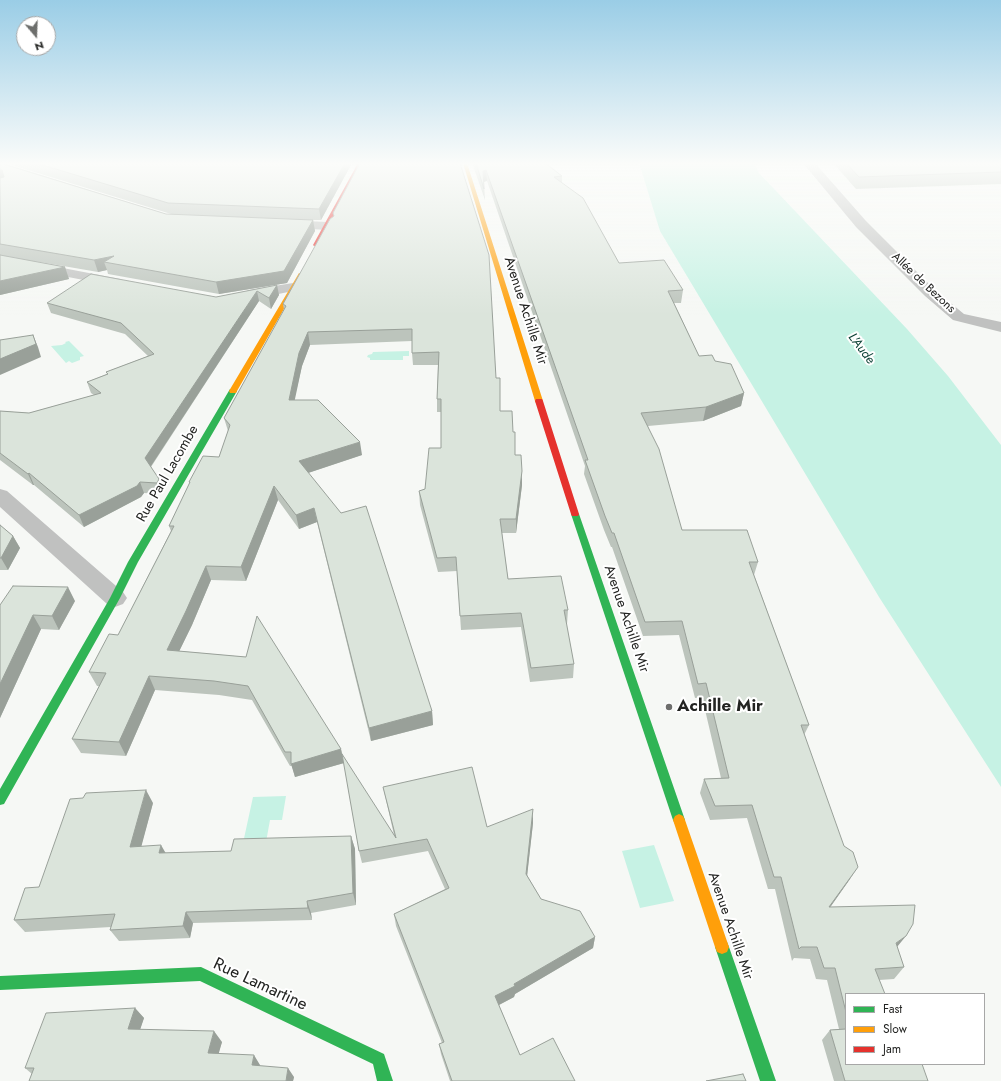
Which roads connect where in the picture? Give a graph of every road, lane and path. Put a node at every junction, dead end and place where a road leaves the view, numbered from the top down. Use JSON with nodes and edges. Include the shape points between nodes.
{"nodes":[{"id":1,"x":334,"y":213,"type":"edge"},
{"id":2,"x":480,"y":213,"type":"edge"},
{"id":3,"x":852,"y":213,"type":"edge"},
{"id":4,"x":272,"y":224,"type":"edge"},
{"id":5,"x":327,"y":226,"type":"junction"},
{"id":6,"x":312,"y":253,"type":"edge"},
{"id":7,"x":0,"y":260,"type":"edge"},
{"id":8,"x":304,"y":266,"type":"edge"},
{"id":9,"x":129,"y":284,"type":"edge"},
{"id":10,"x":293,"y":287,"type":"junction"},
{"id":11,"x":234,"y":298,"type":"edge"},
{"id":12,"x":1001,"y":328,"type":"edge"},
{"id":13,"x":0,"y":496,"type":"edge"},
{"id":14,"x":115,"y":598,"type":"junction"},
{"id":15,"x":0,"y":800,"type":"edge"},
{"id":16,"x":0,"y":983,"type":"edge"},
{"id":17,"x":385,"y":1081,"type":"edge"},
{"id":18,"x":768,"y":1081,"type":"edge"}],
"edges":[{"from":1,"to":5,"type":"street"},
{"from":2,"to":18,"type":"street","name":"Avenue Achille Mir","via":[[582,535]]},
{"from":3,"to":12,"type":"street","name":"Allée de Bezons","via":[[930,293],[959,317]]},
{"from":4,"to":5,"type":"street"},
{"from":5,"to":6,"type":"street"},
{"from":7,"to":9,"type":"street"},
{"from":8,"to":10,"type":"street","name":"Rue Paul Lacombe"},
{"from":10,"to":11,"type":"street"},
{"from":10,"to":14,"type":"street","name":"Rue Paul Lacombe"},
{"from":13,"to":14,"type":"street"},
{"from":14,"to":15,"type":"street","name":"Rue Paul Lacombe"},
{"from":16,"to":17,"type":"street","name":"Rue Lamartine","via":[[201,974],[379,1059]]}]}
